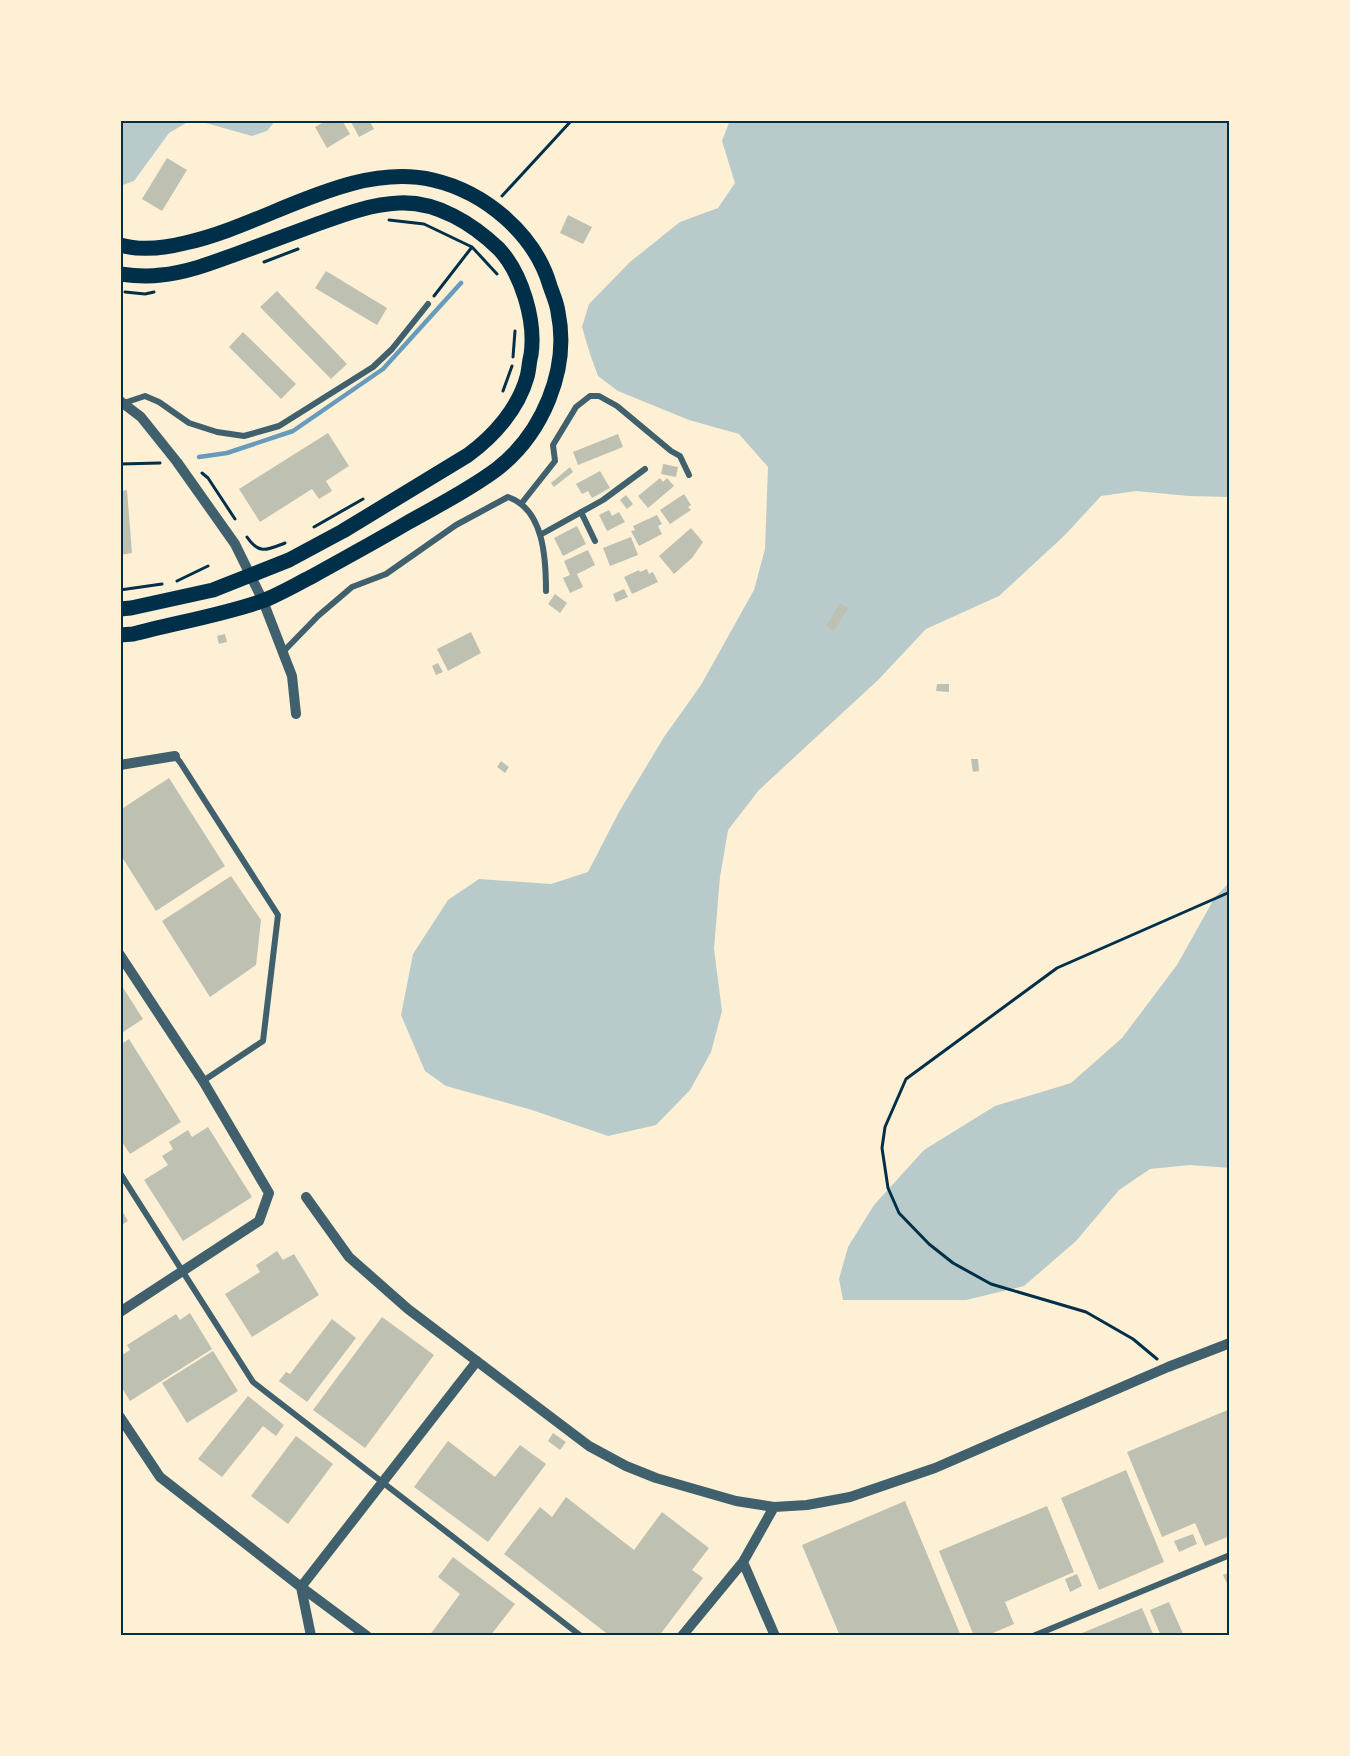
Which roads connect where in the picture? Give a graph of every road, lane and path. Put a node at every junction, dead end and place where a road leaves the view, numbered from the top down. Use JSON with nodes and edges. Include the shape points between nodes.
{"nodes":[{"id":1,"x":572,"y":120,"type":"edge"},
{"id":2,"x":492,"y":206,"type":"junction"},
{"id":3,"x":120,"y":245,"type":"edge"},
{"id":4,"x":472,"y":247,"type":"dead end"},
{"id":5,"x":120,"y":274,"type":"edge"},
{"id":6,"x":428,"y":304,"type":"joint"},
{"id":7,"x":122,"y":402,"type":"edge"},
{"id":8,"x":177,"y":462,"type":"junction"},
{"id":9,"x":120,"y":464,"type":"edge"},
{"id":10,"x":645,"y":469,"type":"dead end"},
{"id":11,"x":689,"y":474,"type":"dead end"},
{"id":12,"x":521,"y":504,"type":"junction"},
{"id":13,"x":581,"y":512,"type":"junction"},
{"id":14,"x":540,"y":535,"type":"junction"},
{"id":15,"x":595,"y":541,"type":"dead end"},
{"id":16,"x":208,"y":566,"type":"dead end"},
{"id":17,"x":249,"y":576,"type":"junction"},
{"id":18,"x":174,"y":582,"type":"dead end"},
{"id":19,"x":163,"y":584,"type":"dead end"},
{"id":20,"x":120,"y":590,"type":"edge"},
{"id":21,"x":546,"y":591,"type":"dead end"},
{"id":22,"x":263,"y":601,"type":"junction"},
{"id":23,"x":120,"y":609,"type":"edge"},
{"id":24,"x":120,"y":635,"type":"edge"},
{"id":25,"x":283,"y":652,"type":"junction"},
{"id":26,"x":296,"y":714,"type":"dead end"},
{"id":27,"x":175,"y":756,"type":"joint"},
{"id":28,"x":120,"y":765,"type":"edge"},
{"id":29,"x":1230,"y":892,"type":"edge"},
{"id":30,"x":120,"y":955,"type":"edge"},
{"id":31,"x":203,"y":1081,"type":"junction"},
{"id":32,"x":120,"y":1173,"type":"edge"},
{"id":33,"x":306,"y":1197,"type":"dead end"},
{"id":34,"x":183,"y":1272,"type":"junction"},
{"id":35,"x":120,"y":1312,"type":"edge"},
{"id":36,"x":1230,"y":1343,"type":"edge"},
{"id":37,"x":1151,"y":1354,"type":"dead end"},
{"id":38,"x":477,"y":1361,"type":"junction"},
{"id":39,"x":120,"y":1416,"type":"edge"},
{"id":40,"x":382,"y":1483,"type":"junction"},
{"id":41,"x":774,"y":1507,"type":"junction"},
{"id":42,"x":1230,"y":1555,"type":"edge"},
{"id":43,"x":743,"y":1562,"type":"junction"},
{"id":44,"x":302,"y":1587,"type":"junction"},
{"id":45,"x":311,"y":1636,"type":"edge"},
{"id":46,"x":367,"y":1636,"type":"edge"},
{"id":47,"x":581,"y":1636,"type":"edge"},
{"id":48,"x":682,"y":1636,"type":"edge"},
{"id":49,"x":775,"y":1636,"type":"edge"},
{"id":50,"x":1033,"y":1636,"type":"edge"}],
"edges":[{"from":1,"to":2,"type":"path"},
{"from":2,"to":3,"type":"highway","via":[[441,182],[399,176],[350,183],[206,239],[164,248]]},
{"from":2,"to":22,"type":"highway","via":[[531,246],[548,277],[559,313],[560,349],[555,380],[533,430],[519,449],[480,481]]},
{"from":4,"to":6,"type":"path"},
{"from":5,"to":17,"type":"highway","via":[[163,275],[208,264],[353,211],[399,202],[426,205],[469,224],[506,257],[520,283],[532,331],[527,377],[518,399],[495,431],[468,455],[343,531]]},
{"from":6,"to":7,"type":"street","via":[[373,367],[279,426],[244,436],[217,432],[189,423],[145,396]]},
{"from":7,"to":8,"type":"street","via":[[141,417]]},
{"from":8,"to":9,"type":"path"},
{"from":8,"to":17,"type":"street","via":[[235,544]]},
{"from":10,"to":13,"type":"street"},
{"from":11,"to":12,"type":"street","via":[[680,456],[617,406],[599,396],[590,396],[576,407],[552,445],[555,461]]},
{"from":12,"to":14,"type":"street","via":[[531,514]]},
{"from":12,"to":25,"type":"street","via":[[508,497],[456,525],[386,574],[352,587]]},
{"from":13,"to":14,"type":"street"},
{"from":13,"to":15,"type":"street"},
{"from":14,"to":21,"type":"street"},
{"from":16,"to":18,"type":"path"},
{"from":17,"to":22,"type":"street"},
{"from":17,"to":23,"type":"highway","via":[[213,590]]},
{"from":19,"to":20,"type":"path"},
{"from":22,"to":24,"type":"highway"},
{"from":22,"to":25,"type":"street"},
{"from":25,"to":26,"type":"street","via":[[292,676]]},
{"from":27,"to":28,"type":"street"},
{"from":27,"to":31,"type":"street","via":[[278,915],[263,1041]]},
{"from":29,"to":37,"type":"path","via":[[1057,968],[906,1079],[885,1127],[882,1148],[888,1188],[899,1213],[929,1244],[991,1284],[1086,1312]]},
{"from":30,"to":31,"type":"street"},
{"from":31,"to":34,"type":"street","via":[[269,1193],[260,1221]]},
{"from":32,"to":34,"type":"street"},
{"from":33,"to":38,"type":"street","via":[[349,1257],[408,1309]]},
{"from":34,"to":35,"type":"street"},
{"from":34,"to":40,"type":"street","via":[[253,1382]]},
{"from":36,"to":41,"type":"street","via":[[935,1468],[850,1497]]},
{"from":38,"to":40,"type":"street"},
{"from":38,"to":41,"type":"street","via":[[589,1446],[626,1466],[711,1495]]},
{"from":39,"to":44,"type":"street","via":[[160,1477]]},
{"from":40,"to":44,"type":"street"},
{"from":40,"to":47,"type":"street"},
{"from":41,"to":43,"type":"street"},
{"from":42,"to":50,"type":"street"},
{"from":43,"to":48,"type":"street"},
{"from":43,"to":49,"type":"street"},
{"from":44,"to":45,"type":"street"},
{"from":44,"to":46,"type":"street"}]}
